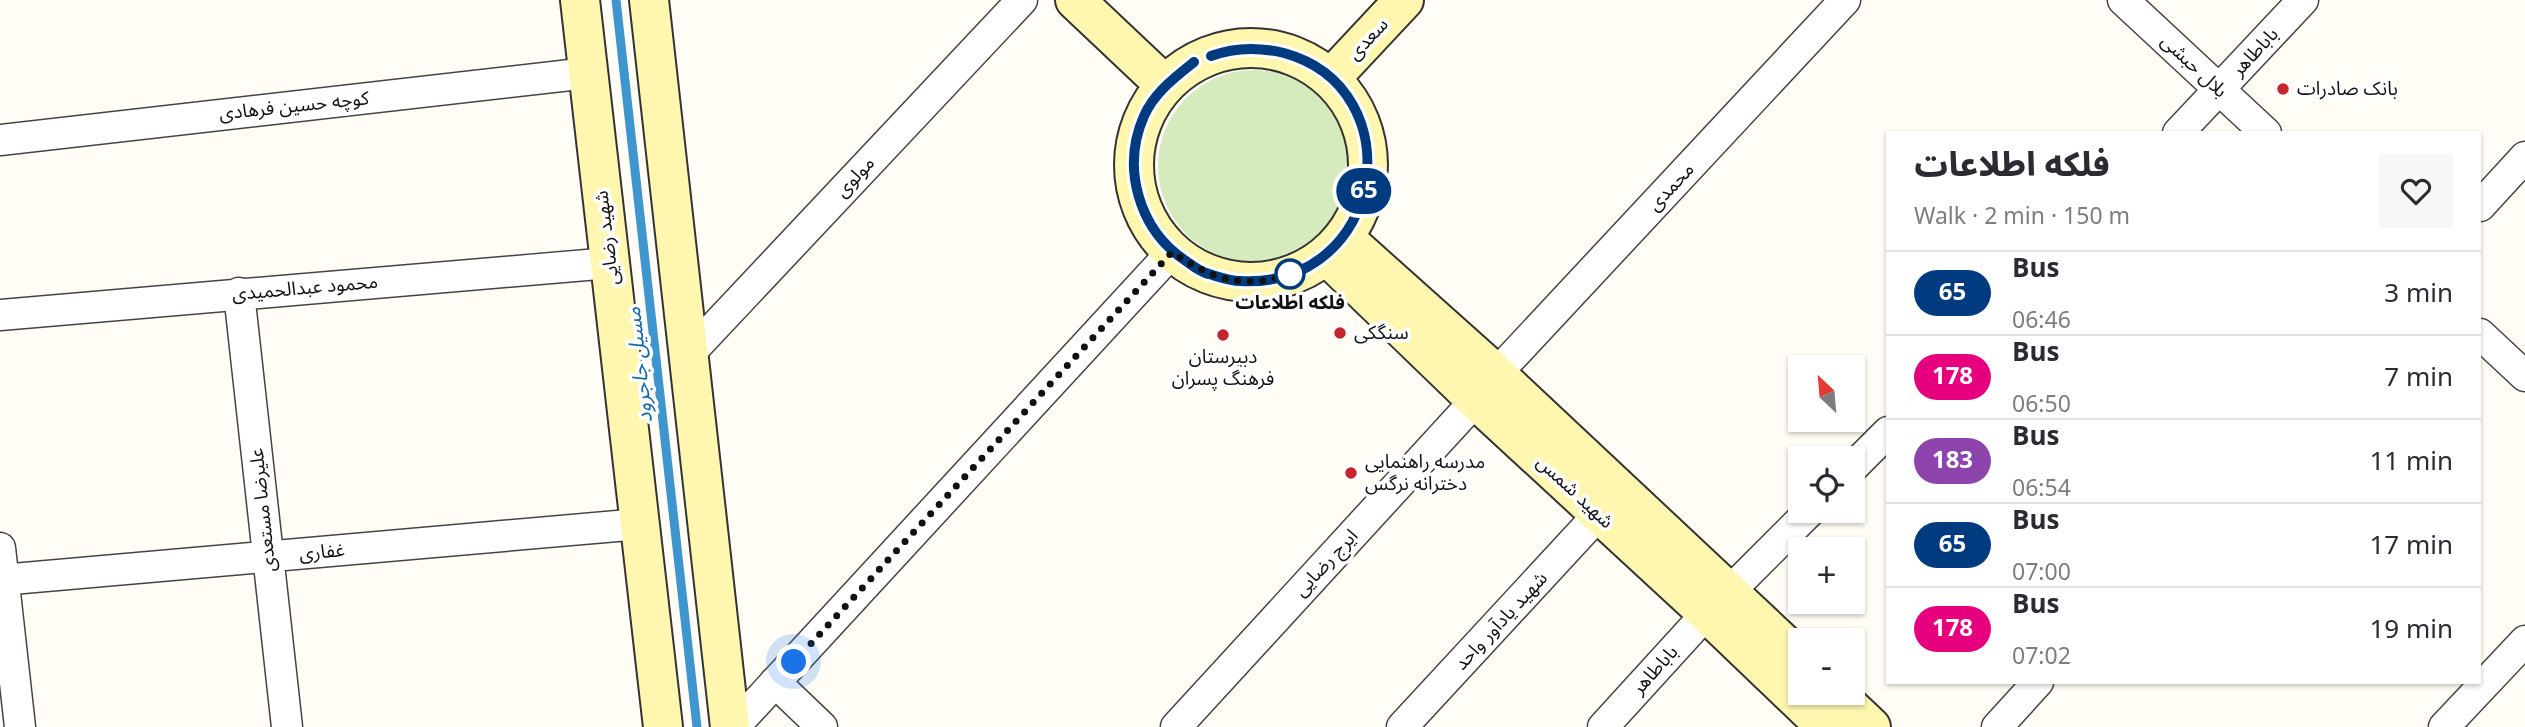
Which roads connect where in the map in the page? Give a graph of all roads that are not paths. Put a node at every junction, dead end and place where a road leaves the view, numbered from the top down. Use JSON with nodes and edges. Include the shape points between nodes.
{"nodes":[{"id":1,"x":580,"y":0,"type":"edge"},
{"id":2,"x":649,"y":0,"type":"edge"},
{"id":3,"x":1022,"y":0,"type":"edge"},
{"id":4,"x":1075,"y":0,"type":"edge"},
{"id":5,"x":1404,"y":0,"type":"edge"},
{"id":6,"x":1845,"y":0,"type":"edge"},
{"id":7,"x":2123,"y":0,"type":"edge"},
{"id":8,"x":2303,"y":0,"type":"edge"},
{"id":9,"x":588,"y":73,"type":"junction"},
{"id":10,"x":1331,"y":78,"type":"junction"},
{"id":11,"x":1165,"y":85,"type":"junction"},
{"id":12,"x":2220,"y":90,"type":"junction"},
{"id":13,"x":2180,"y":131,"type":"edge"},
{"id":14,"x":2264,"y":131,"type":"edge"},
{"id":15,"x":0,"y":140,"type":"edge"},
{"id":16,"x":2525,"y":157,"type":"edge"},
{"id":17,"x":2481,"y":205,"type":"edge"},
{"id":18,"x":1335,"y":246,"type":"junction"},
{"id":19,"x":1172,"y":252,"type":"junction"},
{"id":20,"x":610,"y":263,"type":"junction"},
{"id":21,"x":239,"y":293,"type":"junction"},
{"id":22,"x":0,"y":315,"type":"edge"},
{"id":23,"x":2481,"y":335,"type":"edge"},
{"id":24,"x":688,"y":354,"type":"junction"},
{"id":25,"x":2525,"y":376,"type":"edge"},
{"id":26,"x":1486,"y":387,"type":"junction"},
{"id":27,"x":1886,"y":440,"type":"edge"},
{"id":28,"x":1865,"y":457,"type":"edge"},
{"id":29,"x":1599,"y":514,"type":"junction"},
{"id":30,"x":1798,"y":523,"type":"edge"},
{"id":31,"x":640,"y":524,"type":"junction"},
{"id":32,"x":0,"y":548,"type":"edge"},
{"id":33,"x":268,"y":556,"type":"junction"},
{"id":34,"x":2,"y":580,"type":"edge"},
{"id":35,"x":1718,"y":603,"type":"junction"},
{"id":36,"x":2525,"y":641,"type":"edge"},
{"id":37,"x":1788,"y":651,"type":"edge"},
{"id":38,"x":775,"y":682,"type":"junction"},
{"id":39,"x":2036,"y":684,"type":"edge"},
{"id":40,"x":1848,"y":705,"type":"edge"},
{"id":41,"x":20,"y":727,"type":"edge"},
{"id":42,"x":288,"y":727,"type":"edge"},
{"id":43,"x":663,"y":727,"type":"edge"},
{"id":44,"x":732,"y":727,"type":"edge"},
{"id":45,"x":822,"y":727,"type":"edge"},
{"id":46,"x":1176,"y":727,"type":"edge"},
{"id":47,"x":1402,"y":727,"type":"edge"},
{"id":48,"x":1603,"y":727,"type":"edge"},
{"id":49,"x":1826,"y":727,"type":"edge"},
{"id":50,"x":1871,"y":727,"type":"edge"},
{"id":51,"x":1997,"y":727,"type":"edge"},
{"id":52,"x":2444,"y":727,"type":"edge"}],
"edges":[{"from":1,"to":9,"type":"main road","name":"شهید رضایی"},
{"from":2,"to":24,"type":"main road"},
{"from":3,"to":24,"type":"street","name":"مولوی"},
{"from":4,"to":11,"type":"main road"},
{"from":5,"to":10,"type":"main road","name":"سعدی"},
{"from":6,"to":26,"type":"street","name":"محمدی"},
{"from":7,"to":12,"type":"street","name":"بلال حبشی"},
{"from":8,"to":12,"type":"street","name":"باباطاهر"},
{"from":9,"to":15,"type":"street","name":"کوچه حسین فرهادی"},
{"from":9,"to":20,"type":"main road","name":"شهید رضایی"},
{"from":10,"to":11,"type":"main road","via":[[1300,58],[1265,48],[1228,50],[1194,62]]},
{"from":10,"to":18,"type":"main road","via":[[1353,107],[1366,141],[1368,178],[1358,213]]},
{"from":11,"to":19,"type":"main road","via":[[1144,116],[1134,151],[1135,189],[1148,223]]},
{"from":12,"to":13,"type":"street","name":"باباطاهر"},
{"from":12,"to":14,"type":"street","name":"بلال حبشی"},
{"from":16,"to":17,"type":"street"},
{"from":18,"to":19,"type":"main road","via":[[1309,267],[1274,280],[1238,282],[1202,272]]},
{"from":18,"to":26,"type":"main road","name":"شهید شمس"},
{"from":19,"to":38,"type":"street"},
{"from":20,"to":21,"type":"street","name":"محمود عبدالحمیدی"},
{"from":20,"to":31,"type":"main road","name":"شهید رضایی"},
{"from":21,"to":22,"type":"street","name":"محمود عبدالحمیدی"},
{"from":21,"to":33,"type":"street","name":"علیرضا مستعدی"},
{"from":23,"to":25,"type":"street"},
{"from":24,"to":44,"type":"main road"},
{"from":26,"to":29,"type":"main road","name":"شهید شمس"},
{"from":26,"to":35,"type":"main road","name":"شهید شمس"},
{"from":26,"to":46,"type":"street","name":"ایرج رضایی"},
{"from":27,"to":28,"type":"street"},
{"from":29,"to":35,"type":"main road","name":"شهید شمس"},
{"from":29,"to":47,"type":"street","name":"شهید یادآور واحد"},
{"from":30,"to":35,"type":"street","name":"باباطاهر"},
{"from":31,"to":33,"type":"street","name":"غفاری"},
{"from":31,"to":43,"type":"main road","name":"شهید رضایی"},
{"from":32,"to":34,"type":"street"},
{"from":33,"to":34,"type":"street","name":"غفاری"},
{"from":33,"to":42,"type":"street","name":"علیرضا مستعدی"},
{"from":34,"to":41,"type":"street"},
{"from":35,"to":37,"type":"main road","name":"شهید شمس"},
{"from":35,"to":48,"type":"street","name":"باباطاهر"},
{"from":35,"to":49,"type":"main road","name":"شهید شمس"},
{"from":36,"to":52,"type":"street"},
{"from":38,"to":44,"type":"street"},
{"from":38,"to":45,"type":"street"},
{"from":39,"to":51,"type":"street"},
{"from":40,"to":50,"type":"main road"}]}
